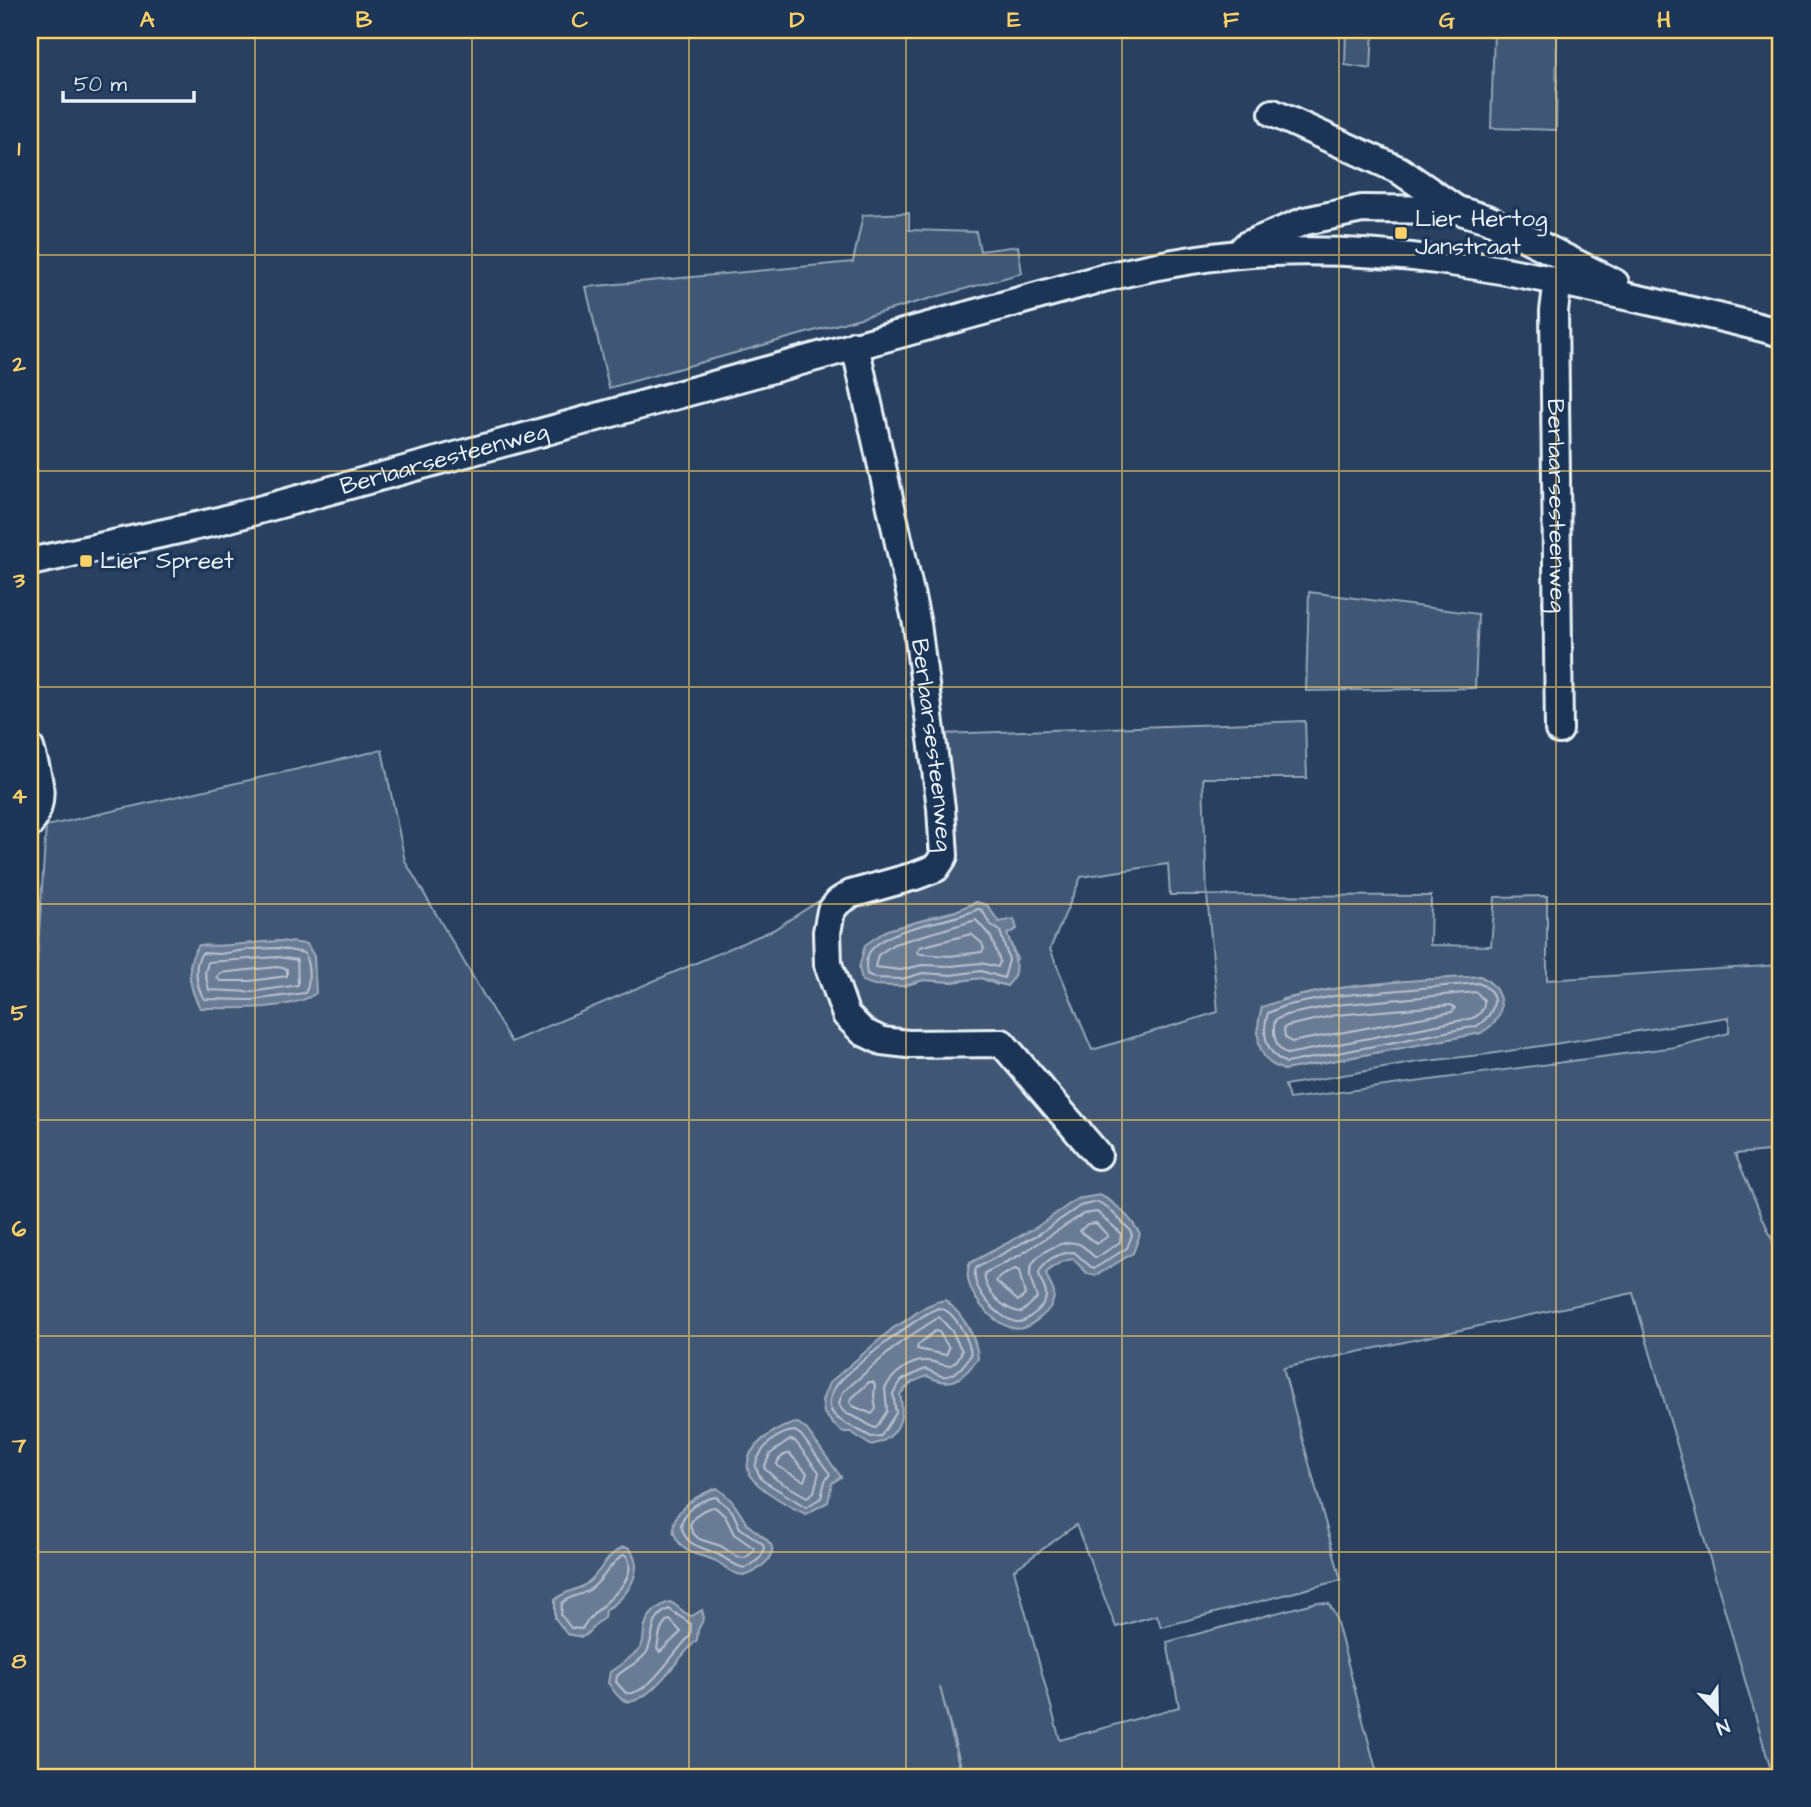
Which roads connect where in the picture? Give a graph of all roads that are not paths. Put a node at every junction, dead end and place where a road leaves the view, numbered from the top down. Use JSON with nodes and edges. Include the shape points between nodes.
{"nodes":[{"id":1,"x":1273,"y":113,"type":"dead end"},
{"id":2,"x":1457,"y":210,"type":"junction"},
{"id":3,"x":1237,"y":255,"type":"junction"},
{"id":4,"x":1558,"y":281,"type":"junction"},
{"id":5,"x":1654,"y":302,"type":"junction"},
{"id":6,"x":1781,"y":333,"type":"edge"},
{"id":7,"x":855,"y":345,"type":"junction"},
{"id":8,"x":30,"y":562,"type":"edge"},
{"id":9,"x":1559,"y":730,"type":"dead end"},
{"id":10,"x":30,"y":748,"type":"edge"},
{"id":11,"x":30,"y":824,"type":"edge"},
{"id":12,"x":1098,"y":1154,"type":"dead end"}],
"edges":[{"from":1,"to":2,"type":"street","name":"Berlaarsesteenweg","via":[[1399,170]]},
{"from":2,"to":3,"type":"street","name":"Berlaarsesteenweg","via":[[1362,209],[1305,221],[1247,245]]},
{"from":2,"to":5,"type":"street","name":"Berlaarsesteenweg","via":[[1488,219]]},
{"from":3,"to":4,"type":"street","name":"Berlaarsesteenweg","via":[[1314,251],[1416,255]]},
{"from":3,"to":7,"type":"street","name":"Berlaarsesteenweg","via":[[1103,278]]},
{"from":4,"to":5,"type":"street","name":"Berlaarsesteenweg"},
{"from":4,"to":9,"type":"street","name":"Berlaarsesteenweg","via":[[1554,351]]},
{"from":5,"to":6,"type":"street","name":"Berlaarsesteenweg"},
{"from":7,"to":8,"type":"street","name":"Berlaarsesteenweg","via":[[228,518]]},
{"from":7,"to":12,"type":"street","name":"Berlaarsesteenweg","via":[[917,624],[944,856],[936,868],[838,902],[827,932],[828,964],[835,988],[846,1015],[882,1041],[1002,1043]]},
{"from":10,"to":11,"type":"street","via":[[41,788]]}]}
